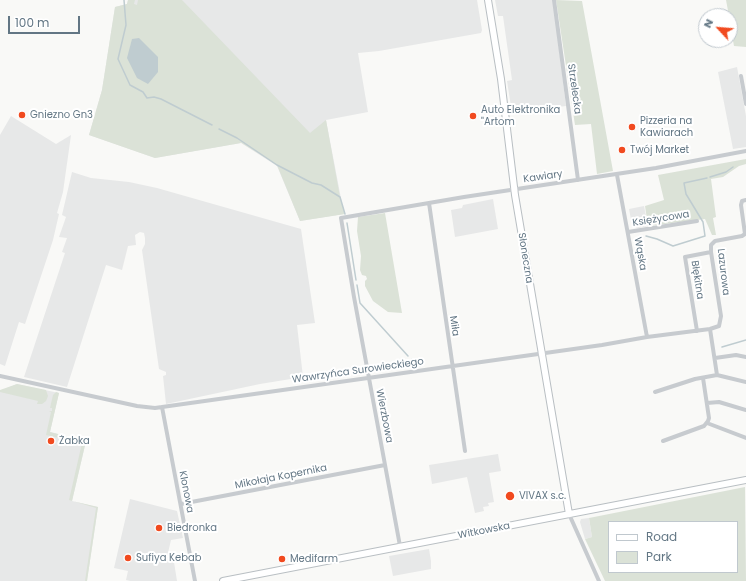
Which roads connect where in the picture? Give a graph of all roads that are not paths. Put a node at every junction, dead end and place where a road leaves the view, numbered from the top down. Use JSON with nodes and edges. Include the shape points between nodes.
{"nodes":[{"id":1,"x":488,"y":0,"type":"edge"},
{"id":2,"x":554,"y":0,"type":"edge"},
{"id":3,"x":741,"y":76,"type":"dead end"},
{"id":4,"x":746,"y":104,"type":"edge"},
{"id":5,"x":746,"y":152,"type":"edge"},
{"id":6,"x":617,"y":175,"type":"junction"},
{"id":7,"x":578,"y":180,"type":"junction"},
{"id":8,"x":514,"y":190,"type":"junction"},
{"id":9,"x":746,"y":200,"type":"edge"},
{"id":10,"x":429,"y":203,"type":"junction"},
{"id":11,"x":341,"y":218,"type":"joint"},
{"id":12,"x":697,"y":221,"type":"dead end"},
{"id":13,"x":628,"y":232,"type":"junction"},
{"id":14,"x":711,"y":252,"type":"junction"},
{"id":15,"x":719,"y":326,"type":"joint"},
{"id":16,"x":710,"y":329,"type":"junction"},
{"id":17,"x":697,"y":330,"type":"junction"},
{"id":18,"x":647,"y":337,"type":"junction"},
{"id":19,"x":541,"y":353,"type":"junction"},
{"id":20,"x":746,"y":357,"type":"edge"},
{"id":21,"x":715,"y":358,"type":"junction"},
{"id":22,"x":452,"y":366,"type":"junction"},
{"id":23,"x":717,"y":375,"type":"junction"},
{"id":24,"x":0,"y":376,"type":"edge"},
{"id":25,"x":368,"y":377,"type":"junction"},
{"id":26,"x":703,"y":378,"type":"junction"},
{"id":27,"x":746,"y":382,"type":"edge"},
{"id":28,"x":655,"y":392,"type":"dead end"},
{"id":29,"x":707,"y":403,"type":"junction"},
{"id":30,"x":162,"y":407,"type":"junction"},
{"id":31,"x":746,"y":410,"type":"edge"},
{"id":32,"x":707,"y":423,"type":"junction"},
{"id":33,"x":746,"y":438,"type":"edge"},
{"id":34,"x":663,"y":442,"type":"dead end"},
{"id":35,"x":465,"y":451,"type":"dead end"},
{"id":36,"x":385,"y":465,"type":"junction"},
{"id":37,"x":746,"y":480,"type":"edge"},
{"id":38,"x":181,"y":504,"type":"junction"},
{"id":39,"x":569,"y":514,"type":"junction"},
{"id":40,"x":400,"y":546,"type":"junction"},
{"id":41,"x":195,"y":581,"type":"edge"},
{"id":42,"x":223,"y":581,"type":"edge"},
{"id":43,"x":599,"y":581,"type":"edge"}],
"edges":[{"from":1,"to":8,"type":"street","name":"Słoneczna","via":[[501,79]]},
{"from":2,"to":7,"type":"street","name":"Strzelecka"},
{"from":3,"to":4,"type":"street"},
{"from":5,"to":6,"type":"street","name":"Kawiary"},
{"from":6,"to":7,"type":"street","name":"Kawiary"},
{"from":6,"to":13,"type":"street","name":"Wąska"},
{"from":7,"to":8,"type":"street","name":"Kawiary"},
{"from":8,"to":10,"type":"street","name":"Kawiary"},
{"from":8,"to":19,"type":"street","name":"Słoneczna"},
{"from":9,"to":14,"type":"street","name":"Lazurowa","via":[[742,201],[741,205],[745,234],[715,241],[711,245]]},
{"from":10,"to":11,"type":"street","name":"Kawiary"},
{"from":10,"to":22,"type":"street","name":"Miła"},
{"from":11,"to":25,"type":"street","name":"Wierzbowa"},
{"from":12,"to":13,"type":"street","name":"Księżycowa"},
{"from":13,"to":18,"type":"street","name":"Wąska"},
{"from":14,"to":15,"type":"street","name":"Lazurowa","via":[[721,316]]},
{"from":14,"to":17,"type":"street","name":"Błękitna","via":[[685,257]]},
{"from":15,"to":16,"type":"street","name":"Wawrzyńca Surowieckiego"},
{"from":16,"to":17,"type":"street","name":"Wawrzyńca Surowieckiego"},
{"from":16,"to":21,"type":"street"},
{"from":17,"to":18,"type":"street","name":"Wawrzyńca Surowieckiego"},
{"from":18,"to":19,"type":"street","name":"Wawrzyńca Surowieckiego"},
{"from":19,"to":22,"type":"street","name":"Wawrzyńca Surowieckiego"},
{"from":19,"to":39,"type":"street","name":"Słoneczna"},
{"from":20,"to":21,"type":"street","via":[[736,355]]},
{"from":21,"to":23,"type":"street"},
{"from":22,"to":25,"type":"street","name":"Wawrzyńca Surowieckiego"},
{"from":22,"to":35,"type":"street","name":"Miła"},
{"from":23,"to":26,"type":"street"},
{"from":23,"to":27,"type":"street"},
{"from":24,"to":30,"type":"street","name":"Wawrzyńca Surowieckiego","via":[[142,407]]},
{"from":25,"to":30,"type":"street","name":"Wawrzyńca Surowieckiego"},
{"from":25,"to":36,"type":"street","name":"Wierzbowa"},
{"from":26,"to":28,"type":"street"},
{"from":26,"to":29,"type":"street"},
{"from":29,"to":31,"type":"street","via":[[719,402]]},
{"from":29,"to":32,"type":"street"},
{"from":30,"to":38,"type":"street","name":"Klonowa"},
{"from":32,"to":33,"type":"street"},
{"from":32,"to":34,"type":"street"},
{"from":36,"to":38,"type":"street","name":"Mikołaja Kopernika"},
{"from":36,"to":40,"type":"street","name":"Wierzbowa"},
{"from":37,"to":39,"type":"street","name":"Witkowska"},
{"from":38,"to":41,"type":"street","name":"Klonowa"},
{"from":39,"to":40,"type":"street","name":"Witkowska"},
{"from":39,"to":43,"type":"street"},
{"from":40,"to":42,"type":"street","name":"Witkowska"}]}
